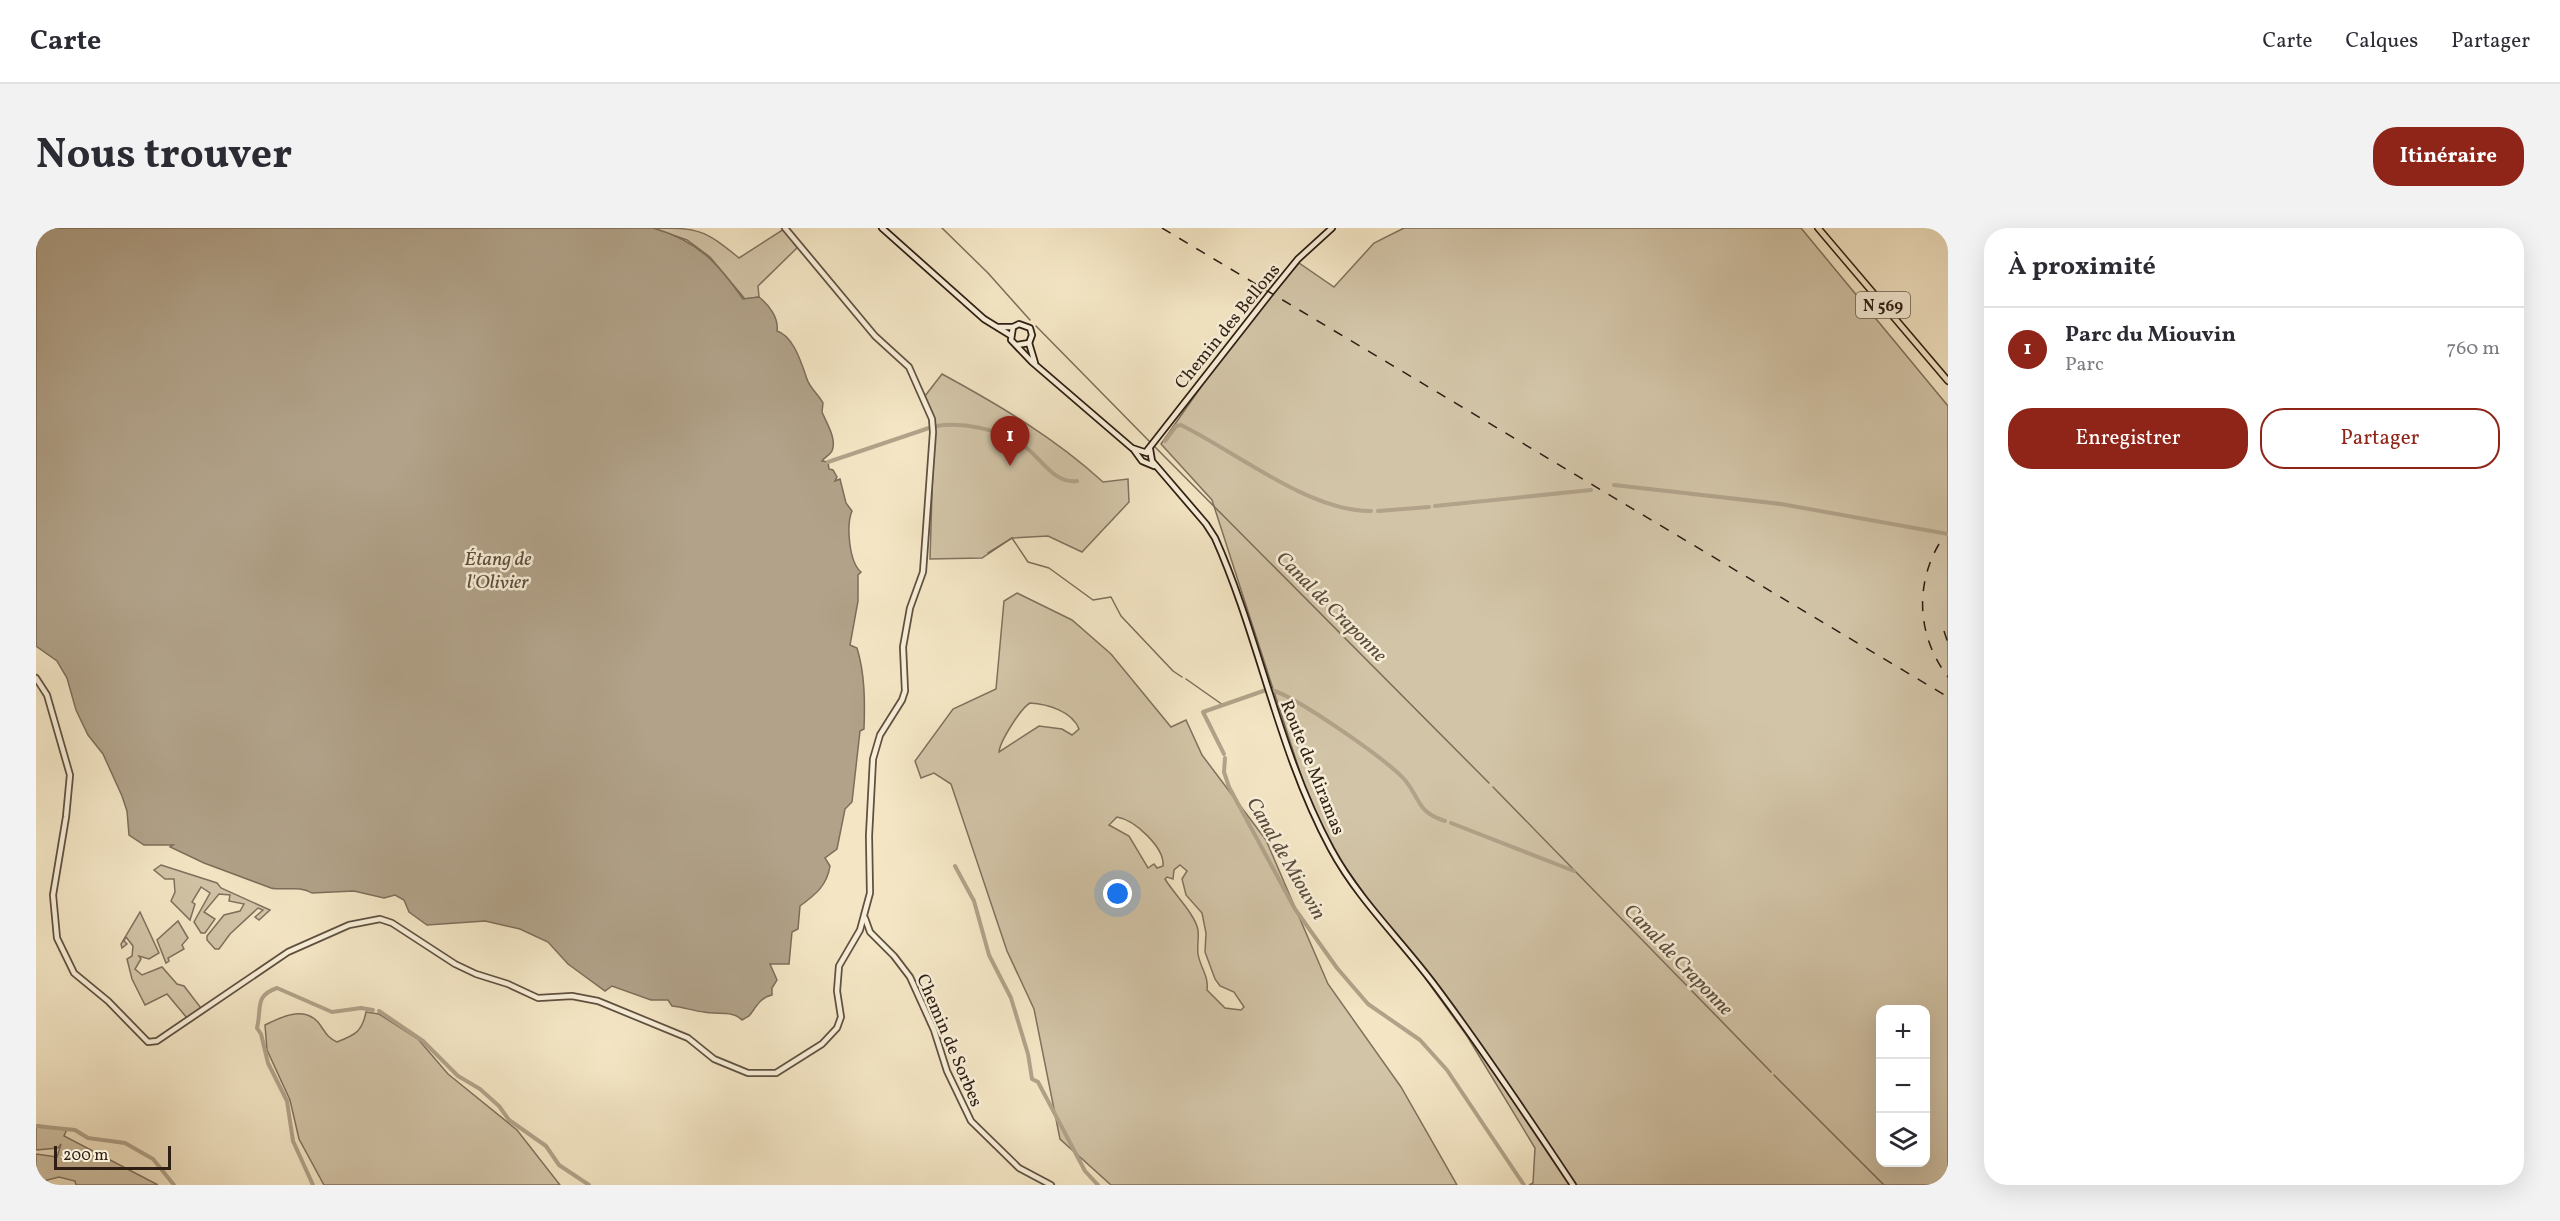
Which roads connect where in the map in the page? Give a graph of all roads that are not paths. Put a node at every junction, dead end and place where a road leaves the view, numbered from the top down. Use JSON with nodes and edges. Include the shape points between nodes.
{"nodes":[{"id":1,"x":785,"y":228,"type":"edge"},
{"id":2,"x":882,"y":228,"type":"edge"},
{"id":3,"x":1332,"y":228,"type":"edge"},
{"id":4,"x":1818,"y":228,"type":"edge"},
{"id":5,"x":997,"y":327,"type":"junction"},
{"id":6,"x":1013,"y":327,"type":"junction"},
{"id":7,"x":1010,"y":335,"type":"junction"},
{"id":8,"x":1029,"y":343,"type":"junction"},
{"id":9,"x":1017,"y":345,"type":"junction"},
{"id":10,"x":1037,"y":365,"type":"junction"},
{"id":11,"x":1948,"y":381,"type":"edge"},
{"id":12,"x":1132,"y":448,"type":"junction"},
{"id":13,"x":1148,"y":455,"type":"junction"},
{"id":14,"x":36,"y":678,"type":"edge"},
{"id":15,"x":865,"y":916,"type":"junction"},
{"id":16,"x":1052,"y":1185,"type":"edge"},
{"id":17,"x":1573,"y":1185,"type":"edge"}],
"edges":[{"from":1,"to":15,"type":"street","via":[[875,336],[909,367],[932,419],[923,572],[910,608],[903,647],[905,691],[880,735],[873,759],[870,893]]},
{"from":2,"to":5,"type":"street"},
{"from":3,"to":13,"type":"street","name":"Chemin des Bellons","via":[[1272,291],[1185,399]]},
{"from":4,"to":11,"type":"main road","number":"N 569"},
{"from":5,"to":6,"type":"street"},
{"from":5,"to":7,"type":"street"},
{"from":6,"to":7,"type":"street"},
{"from":6,"to":8,"type":"street","via":[[1023,324],[1030,328]]},
{"from":7,"to":9,"type":"street"},
{"from":8,"to":9,"type":"street"},
{"from":8,"to":10,"type":"street"},
{"from":9,"to":10,"type":"street"},
{"from":10,"to":12,"type":"street"},
{"from":12,"to":13,"type":"street"},
{"from":12,"to":13,"type":"street","via":[[1140,458]]},
{"from":13,"to":17,"type":"street","name":"Route de Miramas","via":[[1215,538],[1298,774],[1332,852],[1382,924],[1454,1011]]},
{"from":14,"to":15,"type":"street","via":[[47,695],[70,775],[54,895],[57,938],[74,973],[148,1042],[158,1041],[288,952],[349,925],[380,919],[392,922],[455,964],[525,994],[538,998],[585,997],[688,1038],[714,1059],[736,1070],[748,1074],[776,1073],[822,1044],[837,1028],[841,1017],[839,966]]},
{"from":15,"to":16,"type":"street","name":"Chemin de Sorbes","via":[[870,932],[910,977],[971,1121],[1019,1168]]}]}
